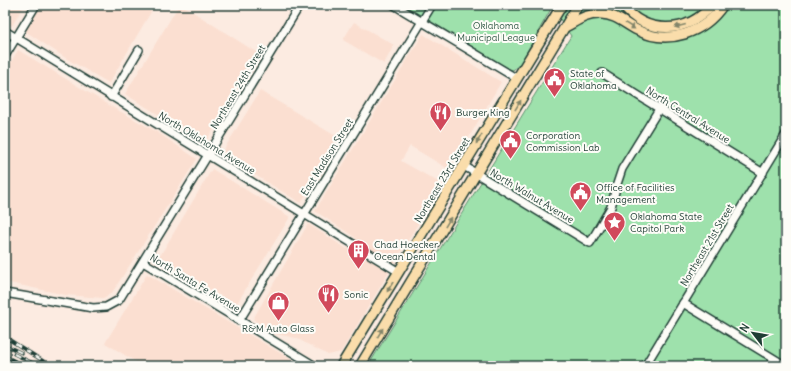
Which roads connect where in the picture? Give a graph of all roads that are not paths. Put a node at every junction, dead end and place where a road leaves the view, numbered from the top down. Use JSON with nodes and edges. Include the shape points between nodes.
{"nodes":[{"id":1,"x":36,"y":5,"type":"edge"},
{"id":2,"x":300,"y":5,"type":"edge"},
{"id":3,"x":394,"y":5,"type":"edge"},
{"id":4,"x":432,"y":5,"type":"edge"},
{"id":5,"x":562,"y":5,"type":"edge"},
{"id":6,"x":578,"y":5,"type":"edge"},
{"id":7,"x":622,"y":5,"type":"edge"},
{"id":8,"x":712,"y":5,"type":"edge"},
{"id":9,"x":723,"y":5,"type":"edge"},
{"id":10,"x":422,"y":22,"type":"junction"},
{"id":11,"x":566,"y":26,"type":"junction"},
{"id":12,"x":5,"y":32,"type":"edge"},
{"id":13,"x":16,"y":38,"type":"junction"},
{"id":14,"x":139,"y":50,"type":"dead end"},
{"id":15,"x":5,"y":56,"type":"edge"},
{"id":16,"x":602,"y":73,"type":"dead end"},
{"id":17,"x":516,"y":78,"type":"junction"},
{"id":18,"x":111,"y":97,"type":"junction"},
{"id":19,"x":659,"y":109,"type":"junction"},
{"id":20,"x":786,"y":134,"type":"edge"},
{"id":21,"x":208,"y":155,"type":"junction"},
{"id":22,"x":464,"y":166,"type":"junction"},
{"id":23,"x":763,"y":173,"type":"junction"},
{"id":24,"x":477,"y":174,"type":"junction"},
{"id":25,"x":304,"y":214,"type":"junction"},
{"id":26,"x":143,"y":262,"type":"junction"},
{"id":27,"x":399,"y":272,"type":"junction"},
{"id":28,"x":5,"y":293,"type":"edge"},
{"id":29,"x":683,"y":304,"type":"junction"},
{"id":30,"x":239,"y":321,"type":"junction"},
{"id":31,"x":315,"y":366,"type":"edge"},
{"id":32,"x":341,"y":366,"type":"edge"},
{"id":33,"x":360,"y":366,"type":"edge"},
{"id":34,"x":645,"y":366,"type":"edge"},
{"id":35,"x":786,"y":366,"type":"edge"}],
"edges":[{"from":1,"to":13,"type":"street"},
{"from":2,"to":21,"type":"street","name":"Northeast 24th Street"},
{"from":3,"to":10,"type":"street"},
{"from":4,"to":10,"type":"street","name":"East Madison Street"},
{"from":5,"to":17,"type":"main road","name":"Northeast 23rd Street"},
{"from":6,"to":11,"type":"main road"},
{"from":8,"to":7,"type":"main road","one_way":true,"via":[[699,18],[671,28],[648,25]]},
{"from":11,"to":9,"type":"main road","one_way":true,"via":[[588,15],[602,14],[616,18],[647,34],[674,37],[696,30],[707,23]]},
{"from":10,"to":17,"type":"street"},
{"from":10,"to":25,"type":"street","name":"East Madison Street"},
{"from":24,"to":11,"type":"main road","one_way":true},
{"from":12,"to":13,"type":"street","name":"North Oklahoma Avenue"},
{"from":13,"to":15,"type":"street"},
{"from":13,"to":18,"type":"street","name":"North Oklahoma Avenue"},
{"from":14,"to":18,"type":"street"},
{"from":16,"to":19,"type":"street","name":"North Central Avenue"},
{"from":17,"to":22,"type":"main road","name":"Northeast 23rd Street","one_way":true},
{"from":18,"to":21,"type":"street","name":"North Oklahoma Avenue"},
{"from":19,"to":23,"type":"street","name":"North Central Avenue"},
{"from":19,"to":24,"type":"street","name":"North Walnut Avenue","via":[[622,169],[611,207],[590,243]]},
{"from":20,"to":23,"type":"street","name":"Northeast 21st Street"},
{"from":21,"to":25,"type":"street","name":"North Oklahoma Avenue"},
{"from":21,"to":26,"type":"street","name":"Northeast 24th Street"},
{"from":22,"to":24,"type":"street","name":"North Walnut Avenue"},
{"from":22,"to":27,"type":"main road","name":"Northeast 23rd Street"},
{"from":23,"to":29,"type":"street","name":"Northeast 21st Street"},
{"from":33,"to":24,"type":"main road","one_way":true},
{"from":25,"to":27,"type":"street","name":"North Oklahoma Avenue"},
{"from":25,"to":30,"type":"street","name":"East Madison Street"},
{"from":26,"to":28,"type":"street","name":"North Santa Fe Avenue","via":[[119,300],[100,309]]},
{"from":26,"to":30,"type":"street","name":"North Santa Fe Avenue"},
{"from":27,"to":32,"type":"main road","name":"Northeast 23rd Street","one_way":true},
{"from":29,"to":34,"type":"street","name":"Northeast 21st Street"},
{"from":29,"to":35,"type":"street"},
{"from":30,"to":31,"type":"street","name":"North Santa Fe Avenue"}]}
